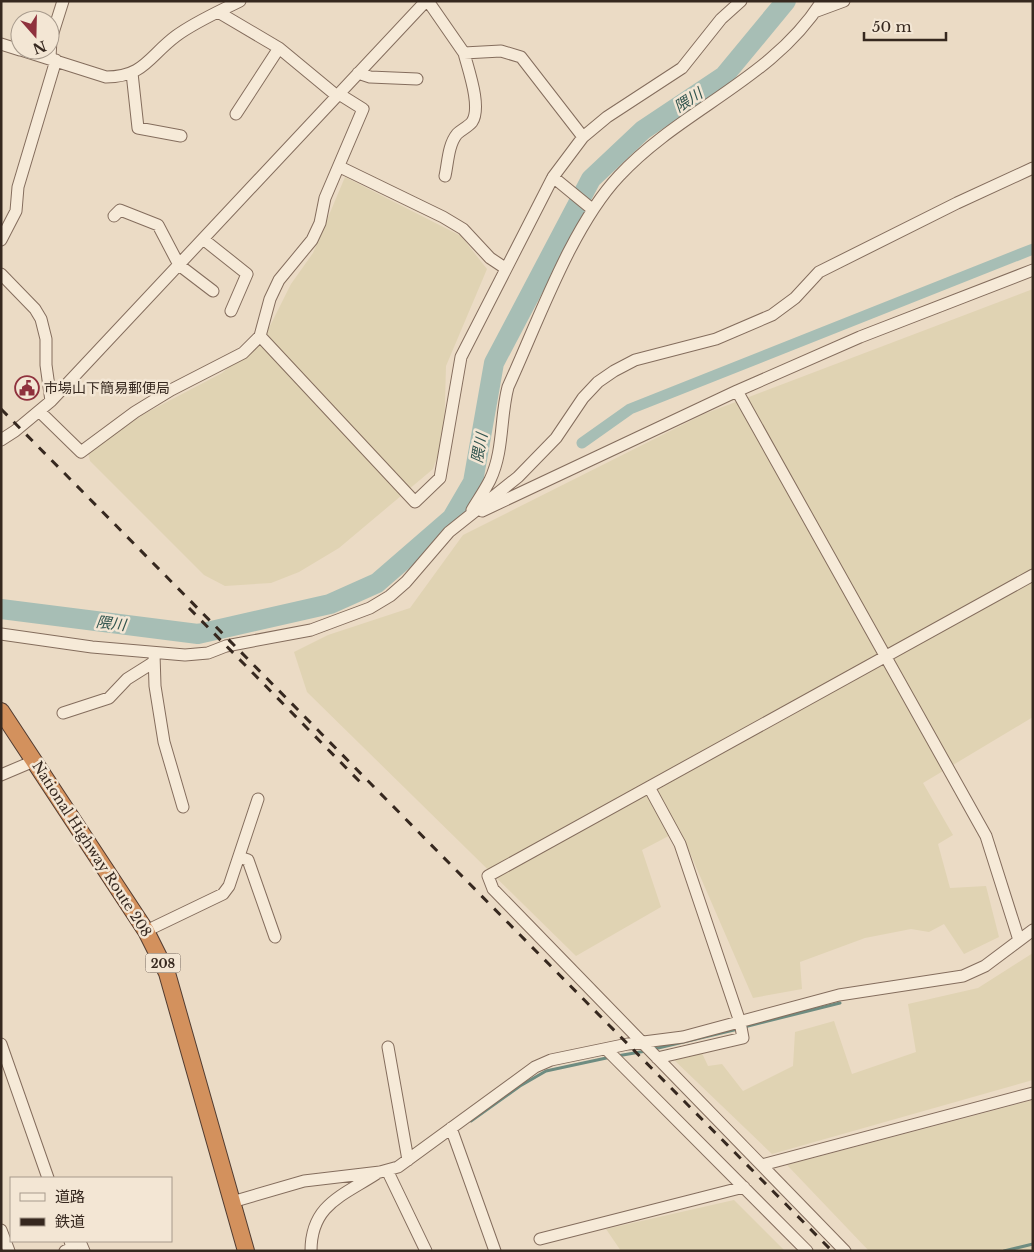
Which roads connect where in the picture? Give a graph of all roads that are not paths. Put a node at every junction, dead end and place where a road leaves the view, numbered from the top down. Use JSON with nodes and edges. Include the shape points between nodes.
{"nodes":[{"id":1,"x":240,"y":1,"type":"edge"},
{"id":2,"x":741,"y":1,"type":"edge"},
{"id":3,"x":844,"y":1,"type":"edge"},
{"id":4,"x":424,"y":2,"type":"edge"},
{"id":5,"x":819,"y":6,"type":"edge"},
{"id":6,"x":218,"y":12,"type":"junction"},
{"id":7,"x":279,"y":48,"type":"junction"},
{"id":8,"x":464,"y":53,"type":"junction"},
{"id":9,"x":53,"y":60,"type":"edge"},
{"id":10,"x":56,"y":60,"type":"edge"},
{"id":11,"x":358,"y":73,"type":"junction"},
{"id":12,"x":132,"y":74,"type":"junction"},
{"id":13,"x":418,"y":79,"type":"dead end"},
{"id":14,"x":338,"y":95,"type":"junction"},
{"id":15,"x":236,"y":114,"type":"dead end"},
{"id":16,"x":180,"y":136,"type":"dead end"},
{"id":17,"x":583,"y":137,"type":"junction"},
{"id":18,"x":340,"y":168,"type":"junction"},
{"id":19,"x":1033,"y":168,"type":"edge"},
{"id":20,"x":445,"y":176,"type":"dead end"},
{"id":21,"x":553,"y":177,"type":"junction"},
{"id":22,"x":589,"y":206,"type":"junction"},
{"id":23,"x":114,"y":216,"type":"dead end"},
{"id":24,"x":203,"y":239,"type":"junction"},
{"id":25,"x":1,"y":240,"type":"edge"},
{"id":26,"x":179,"y":265,"type":"junction"},
{"id":27,"x":505,"y":268,"type":"junction"},
{"id":28,"x":1033,"y":270,"type":"edge"},
{"id":29,"x":1,"y":274,"type":"edge"},
{"id":30,"x":213,"y":291,"type":"dead end"},
{"id":31,"x":230,"y":311,"type":"dead end"},
{"id":32,"x":260,"y":336,"type":"junction"},
{"id":33,"x":737,"y":390,"type":"junction"},
{"id":34,"x":51,"y":401,"type":"junction"},
{"id":35,"x":39,"y":411,"type":"junction"},
{"id":36,"x":1,"y":440,"type":"edge"},
{"id":37,"x":467,"y":518,"type":"junction"},
{"id":38,"x":1033,"y":575,"type":"edge"},
{"id":39,"x":1,"y":634,"type":"edge"},
{"id":40,"x":887,"y":656,"type":"junction"},
{"id":41,"x":154,"y":658,"type":"junction"},
{"id":42,"x":1,"y":711,"type":"edge"},
{"id":43,"x":63,"y":712,"type":"dead end"},
{"id":44,"x":34,"y":761,"type":"junction"},
{"id":45,"x":1,"y":775,"type":"edge"},
{"id":46,"x":650,"y":787,"type":"junction"},
{"id":47,"x":258,"y":799,"type":"dead end"},
{"id":48,"x":183,"y":807,"type":"dead end"},
{"id":49,"x":239,"y":857,"type":"junction"},
{"id":50,"x":146,"y":930,"type":"junction"},
{"id":51,"x":1033,"y":930,"type":"edge"},
{"id":52,"x":275,"y":937,"type":"dead end"},
{"id":53,"x":1019,"y":940,"type":"junction"},
{"id":54,"x":740,"y":1022,"type":"junction"},
{"id":55,"x":641,"y":1043,"type":"junction"},
{"id":56,"x":1,"y":1044,"type":"edge"},
{"id":57,"x":388,"y":1048,"type":"dead end"},
{"id":58,"x":606,"y":1049,"type":"junction"},
{"id":59,"x":657,"y":1058,"type":"junction"},
{"id":60,"x":1033,"y":1094,"type":"edge"},
{"id":61,"x":451,"y":1128,"type":"junction"},
{"id":62,"x":408,"y":1160,"type":"junction"},
{"id":63,"x":762,"y":1165,"type":"junction"},
{"id":64,"x":384,"y":1171,"type":"junction"},
{"id":65,"x":48,"y":1177,"type":"edge"},
{"id":66,"x":744,"y":1187,"type":"junction"},
{"id":67,"x":232,"y":1202,"type":"junction"},
{"id":68,"x":1,"y":1230,"type":"edge"},
{"id":69,"x":540,"y":1238,"type":"dead end"},
{"id":70,"x":78,"y":1245,"type":"edge"},
{"id":71,"x":9,"y":1251,"type":"edge"},
{"id":72,"x":65,"y":1251,"type":"edge"},
{"id":73,"x":246,"y":1251,"type":"edge"},
{"id":74,"x":310,"y":1251,"type":"edge"},
{"id":75,"x":426,"y":1251,"type":"edge"},
{"id":76,"x":495,"y":1251,"type":"edge"},
{"id":77,"x":807,"y":1251,"type":"edge"},
{"id":78,"x":846,"y":1251,"type":"edge"}],
"edges":[{"from":1,"to":6,"type":"street"},
{"from":2,"to":17,"type":"street","via":[[721,19],[682,68],[607,117]]},
{"from":3,"to":5,"type":"street"},
{"from":4,"to":8,"type":"street"},
{"from":4,"to":11,"type":"street"},
{"from":5,"to":22,"type":"street","via":[[763,68],[681,122],[645,151]]},
{"from":6,"to":7,"type":"street"},
{"from":6,"to":12,"type":"street","via":[[175,37],[144,67]]},
{"from":7,"to":14,"type":"street"},
{"from":7,"to":15,"type":"street"},
{"from":8,"to":17,"type":"street","via":[[501,51],[521,57]]},
{"from":8,"to":20,"type":"street","via":[[476,112],[472,122],[456,135],[451,145]]},
{"from":9,"to":25,"type":"street","via":[[18,187],[16,211]]},
{"from":10,"to":12,"type":"street","via":[[106,77]]},
{"from":11,"to":13,"type":"street","via":[[370,77]]},
{"from":11,"to":14,"type":"street"},
{"from":12,"to":16,"type":"street","via":[[138,128]]},
{"from":14,"to":18,"type":"street","via":[[362,109]]},
{"from":14,"to":24,"type":"street"},
{"from":17,"to":21,"type":"street"},
{"from":18,"to":27,"type":"street","via":[[450,221]]},
{"from":18,"to":32,"type":"street","via":[[325,198],[320,223],[312,240],[279,280]]},
{"from":19,"to":37,"type":"street","via":[[819,272],[795,298],[772,315],[716,339],[635,360],[614,370],[583,398],[556,438],[518,478]]},
{"from":21,"to":22,"type":"street"},
{"from":21,"to":27,"type":"street"},
{"from":22,"to":37,"type":"street","via":[[508,387],[496,464]]},
{"from":23,"to":26,"type":"street","via":[[120,210],[158,225]]},
{"from":24,"to":26,"type":"street"},
{"from":24,"to":31,"type":"street","via":[[247,274]]},
{"from":26,"to":30,"type":"street"},
{"from":26,"to":34,"type":"street"},
{"from":27,"to":32,"type":"street","via":[[461,357],[440,478],[415,502]]},
{"from":28,"to":33,"type":"street","via":[[860,337]]},
{"from":29,"to":34,"type":"street","via":[[41,319],[46,339]]},
{"from":32,"to":35,"type":"street","via":[[243,353],[171,390],[81,452]]},
{"from":33,"to":37,"type":"street"},
{"from":33,"to":40,"type":"street"},
{"from":34,"to":35,"type":"street"},
{"from":35,"to":36,"type":"street"},
{"from":37,"to":41,"type":"street","via":[[449,532],[406,582],[370,608],[311,630],[208,652]]},
{"from":38,"to":40,"type":"street"},
{"from":39,"to":41,"type":"street"},
{"from":40,"to":46,"type":"street"},
{"from":40,"to":53,"type":"street","via":[[986,836]]},
{"from":41,"to":43,"type":"street","via":[[109,698]]},
{"from":41,"to":48,"type":"street","via":[[164,742]]},
{"from":42,"to":44,"type":"highway","name":"National Highway Route 208","number":"208"},
{"from":44,"to":45,"type":"street"},
{"from":44,"to":50,"type":"highway","name":"National Highway Route 208","number":"208"},
{"from":46,"to":54,"type":"street","via":[[680,844]]},
{"from":46,"to":55,"type":"street","via":[[488,876],[493,889]]},
{"from":47,"to":49,"type":"street"},
{"from":49,"to":50,"type":"street","via":[[223,894]]},
{"from":49,"to":52,"type":"street","via":[[248,860]]},
{"from":50,"to":67,"type":"highway","name":"National Highway Route 208","number":"208","via":[[167,973]]},
{"from":51,"to":53,"type":"street"},
{"from":53,"to":54,"type":"street","via":[[985,966],[963,976],[839,995]]},
{"from":54,"to":55,"type":"street","via":[[683,1037]]},
{"from":54,"to":59,"type":"street","via":[[743,1038]]},
{"from":55,"to":58,"type":"street"},
{"from":55,"to":59,"type":"street"},
{"from":56,"to":65,"type":"street"},
{"from":57,"to":62,"type":"street"},
{"from":58,"to":61,"type":"street","via":[[551,1060],[535,1067]]},
{"from":58,"to":66,"type":"street"},
{"from":59,"to":63,"type":"street"},
{"from":60,"to":63,"type":"street"},
{"from":61,"to":62,"type":"street"},
{"from":61,"to":76,"type":"street"},
{"from":62,"to":64,"type":"street"},
{"from":63,"to":78,"type":"street"},
{"from":64,"to":67,"type":"street","via":[[304,1181]]},
{"from":64,"to":74,"type":"street","via":[[325,1208],[310,1233]]},
{"from":64,"to":75,"type":"street"},
{"from":66,"to":69,"type":"street"},
{"from":66,"to":77,"type":"street"},
{"from":67,"to":73,"type":"highway","name":"National Highway Route 208","number":"208"},
{"from":68,"to":71,"type":"street"},
{"from":70,"to":72,"type":"street"}]}
